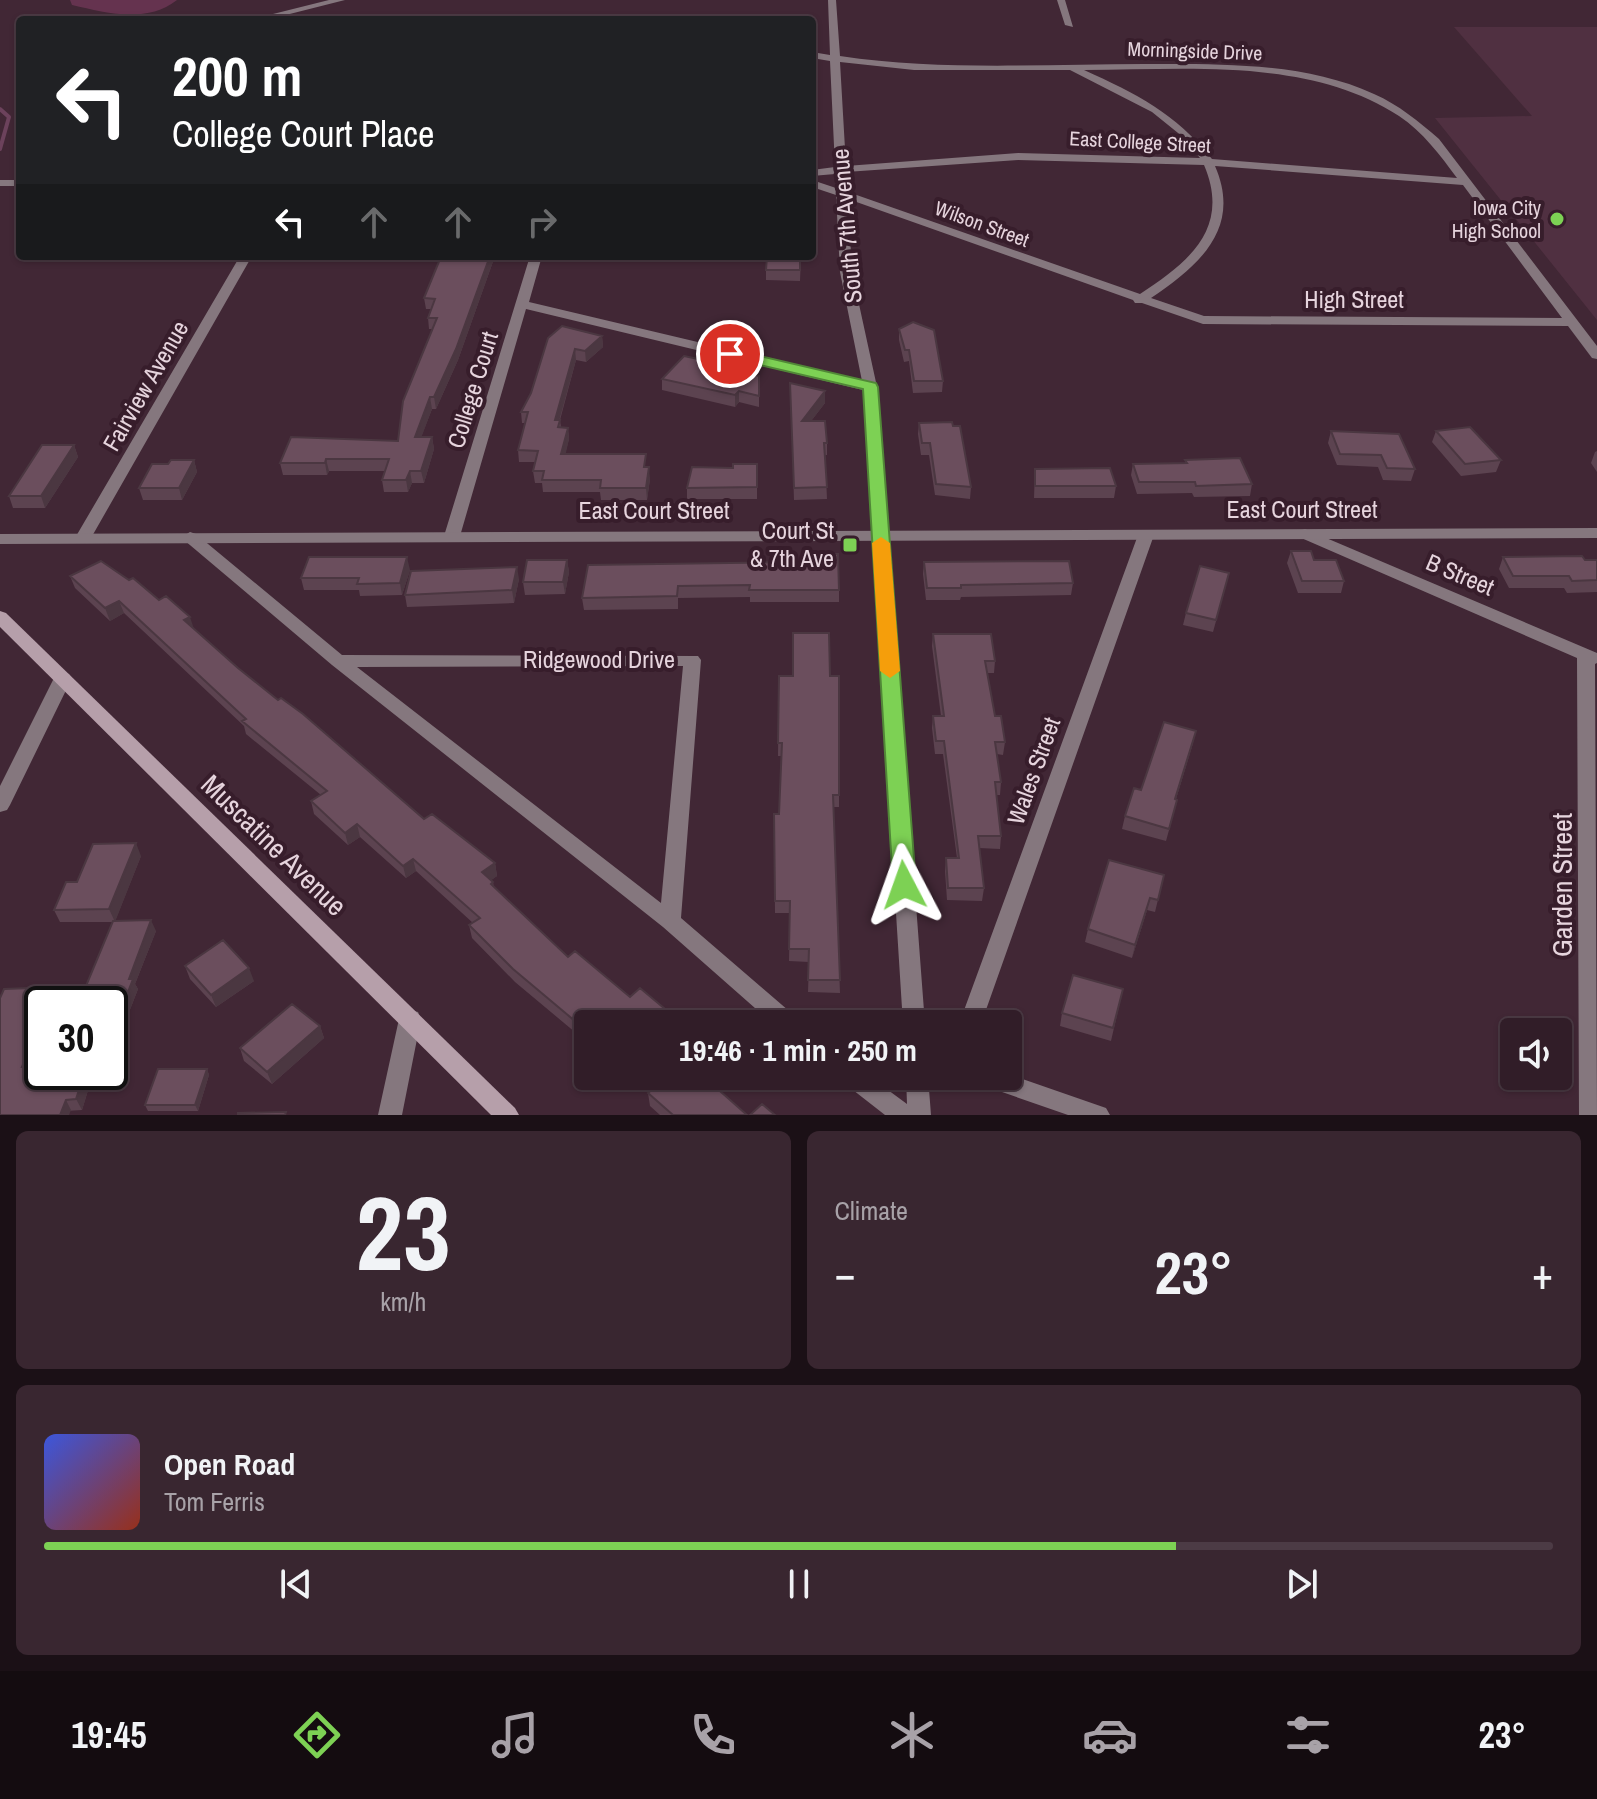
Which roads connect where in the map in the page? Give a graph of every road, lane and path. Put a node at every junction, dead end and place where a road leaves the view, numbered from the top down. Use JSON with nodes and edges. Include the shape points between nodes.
{"nodes":[{"id":1,"x":341,"y":0,"type":"edge"},
{"id":2,"x":832,"y":0,"type":"edge"},
{"id":3,"x":1061,"y":0,"type":"edge"},
{"id":4,"x":271,"y":16,"type":"edge"},
{"id":5,"x":1070,"y":25,"type":"dead end"},
{"id":6,"x":816,"y":56,"type":"edge"},
{"id":7,"x":836,"y":59,"type":"junction"},
{"id":8,"x":1069,"y":67,"type":"junction"},
{"id":9,"x":1212,"y":164,"type":"junction"},
{"id":10,"x":842,"y":169,"type":"junction"},
{"id":11,"x":816,"y":172,"type":"edge"},
{"id":12,"x":1467,"y":182,"type":"junction"},
{"id":13,"x":816,"y":184,"type":"edge"},
{"id":14,"x":844,"y":193,"type":"junction"},
{"id":15,"x":244,"y":260,"type":"edge"},
{"id":16,"x":535,"y":260,"type":"edge"},
{"id":17,"x":1139,"y":300,"type":"junction"},
{"id":18,"x":521,"y":304,"type":"junction"},
{"id":19,"x":1572,"y":322,"type":"junction"},
{"id":20,"x":1597,"y":355,"type":"edge"},
{"id":21,"x":870,"y":387,"type":"junction"},
{"id":22,"x":1597,"y":533,"type":"edge"},
{"id":23,"x":1305,"y":534,"type":"junction"},
{"id":24,"x":880,"y":535,"type":"junction"},
{"id":25,"x":1146,"y":535,"type":"junction"},
{"id":26,"x":452,"y":536,"type":"junction"},
{"id":27,"x":190,"y":537,"type":"junction"},
{"id":28,"x":83,"y":538,"type":"junction"},
{"id":29,"x":0,"y":539,"type":"edge"},
{"id":30,"x":0,"y":617,"type":"edge"},
{"id":31,"x":1592,"y":657,"type":"edge"},
{"id":32,"x":338,"y":661,"type":"junction"},
{"id":33,"x":63,"y":678,"type":"junction"},
{"id":34,"x":0,"y":805,"type":"edge"},
{"id":35,"x":670,"y":921,"type":"junction"},
{"id":36,"x":772,"y":1010,"type":"edge"},
{"id":37,"x":913,"y":1010,"type":"edge"},
{"id":38,"x":975,"y":1010,"type":"edge"},
{"id":39,"x":410,"y":1019,"type":"junction"},
{"id":40,"x":1022,"y":1089,"type":"edge"},
{"id":41,"x":870,"y":1090,"type":"edge"},
{"id":42,"x":918,"y":1090,"type":"edge"},
{"id":43,"x":390,"y":1115,"type":"edge"},
{"id":44,"x":507,"y":1115,"type":"edge"},
{"id":45,"x":903,"y":1115,"type":"edge"},
{"id":46,"x":919,"y":1115,"type":"edge"},
{"id":47,"x":1098,"y":1115,"type":"edge"},
{"id":48,"x":1591,"y":1115,"type":"edge"}],
"edges":[{"from":1,"to":4,"type":"street"},
{"from":2,"to":7,"type":"street","name":"South 7th Avenue"},
{"from":3,"to":5,"type":"street"},
{"from":6,"to":7,"type":"street","name":"Morningside Drive"},
{"from":7,"to":8,"type":"street","name":"Morningside Drive","via":[[912,67]]},
{"from":7,"to":10,"type":"street","name":"South 7th Avenue"},
{"from":8,"to":9,"type":"street","via":[[1154,109],[1193,140]]},
{"from":8,"to":12,"type":"street","name":"Morningside Drive","via":[[1230,67],[1325,82],[1412,119]]},
{"from":9,"to":10,"type":"street","name":"East College Street","via":[[1007,156]]},
{"from":9,"to":12,"type":"street","name":"East College Street"},
{"from":9,"to":17,"type":"street","via":[[1221,207],[1209,241],[1179,274]]},
{"from":10,"to":11,"type":"street","name":"East College Street"},
{"from":10,"to":14,"type":"street","name":"South 7th Avenue"},
{"from":12,"to":19,"type":"street","name":"Morningside Drive"},
{"from":13,"to":14,"type":"street","name":"Wilson Street"},
{"from":14,"to":17,"type":"street","name":"Wilson Street"},
{"from":14,"to":21,"type":"street","name":"South 7th Avenue","via":[[846,272]]},
{"from":15,"to":28,"type":"street","name":"Fairview Avenue"},
{"from":16,"to":18,"type":"street","name":"College Court"},
{"from":17,"to":19,"type":"street","name":"High Street","via":[[1182,315],[1226,322]]},
{"from":18,"to":21,"type":"street"},
{"from":18,"to":26,"type":"street","name":"College Court"},
{"from":19,"to":20,"type":"street","name":"Morningside Drive"},
{"from":21,"to":24,"type":"street","name":"South 7th Avenue"},
{"from":22,"to":23,"type":"street","name":"East Court Street"},
{"from":23,"to":25,"type":"street","name":"East Court Street"},
{"from":23,"to":31,"type":"street","name":"B Street"},
{"from":24,"to":25,"type":"street","name":"East Court Street"},
{"from":24,"to":26,"type":"street","name":"East Court Street"},
{"from":24,"to":37,"type":"street","name":"South 7th Avenue"},
{"from":25,"to":38,"type":"street","name":"Wales Street"},
{"from":26,"to":27,"type":"street","name":"East Court Street"},
{"from":27,"to":28,"type":"street","name":"East Court Street"},
{"from":27,"to":32,"type":"street"},
{"from":28,"to":29,"type":"street","name":"East Court Street"},
{"from":30,"to":33,"type":"main road","name":"Muscatine Avenue"},
{"from":31,"to":48,"type":"street","name":"Garden Street"},
{"from":32,"to":35,"type":"street"},
{"from":32,"to":35,"type":"street","name":"Ridgewood Drive","via":[[692,660]]},
{"from":33,"to":34,"type":"street"},
{"from":33,"to":39,"type":"main road","name":"Muscatine Avenue"},
{"from":35,"to":36,"type":"street"},
{"from":39,"to":43,"type":"street"},
{"from":39,"to":44,"type":"main road","name":"Muscatine Avenue"},
{"from":40,"to":47,"type":"street"},
{"from":41,"to":45,"type":"street"},
{"from":42,"to":46,"type":"street"}]}
